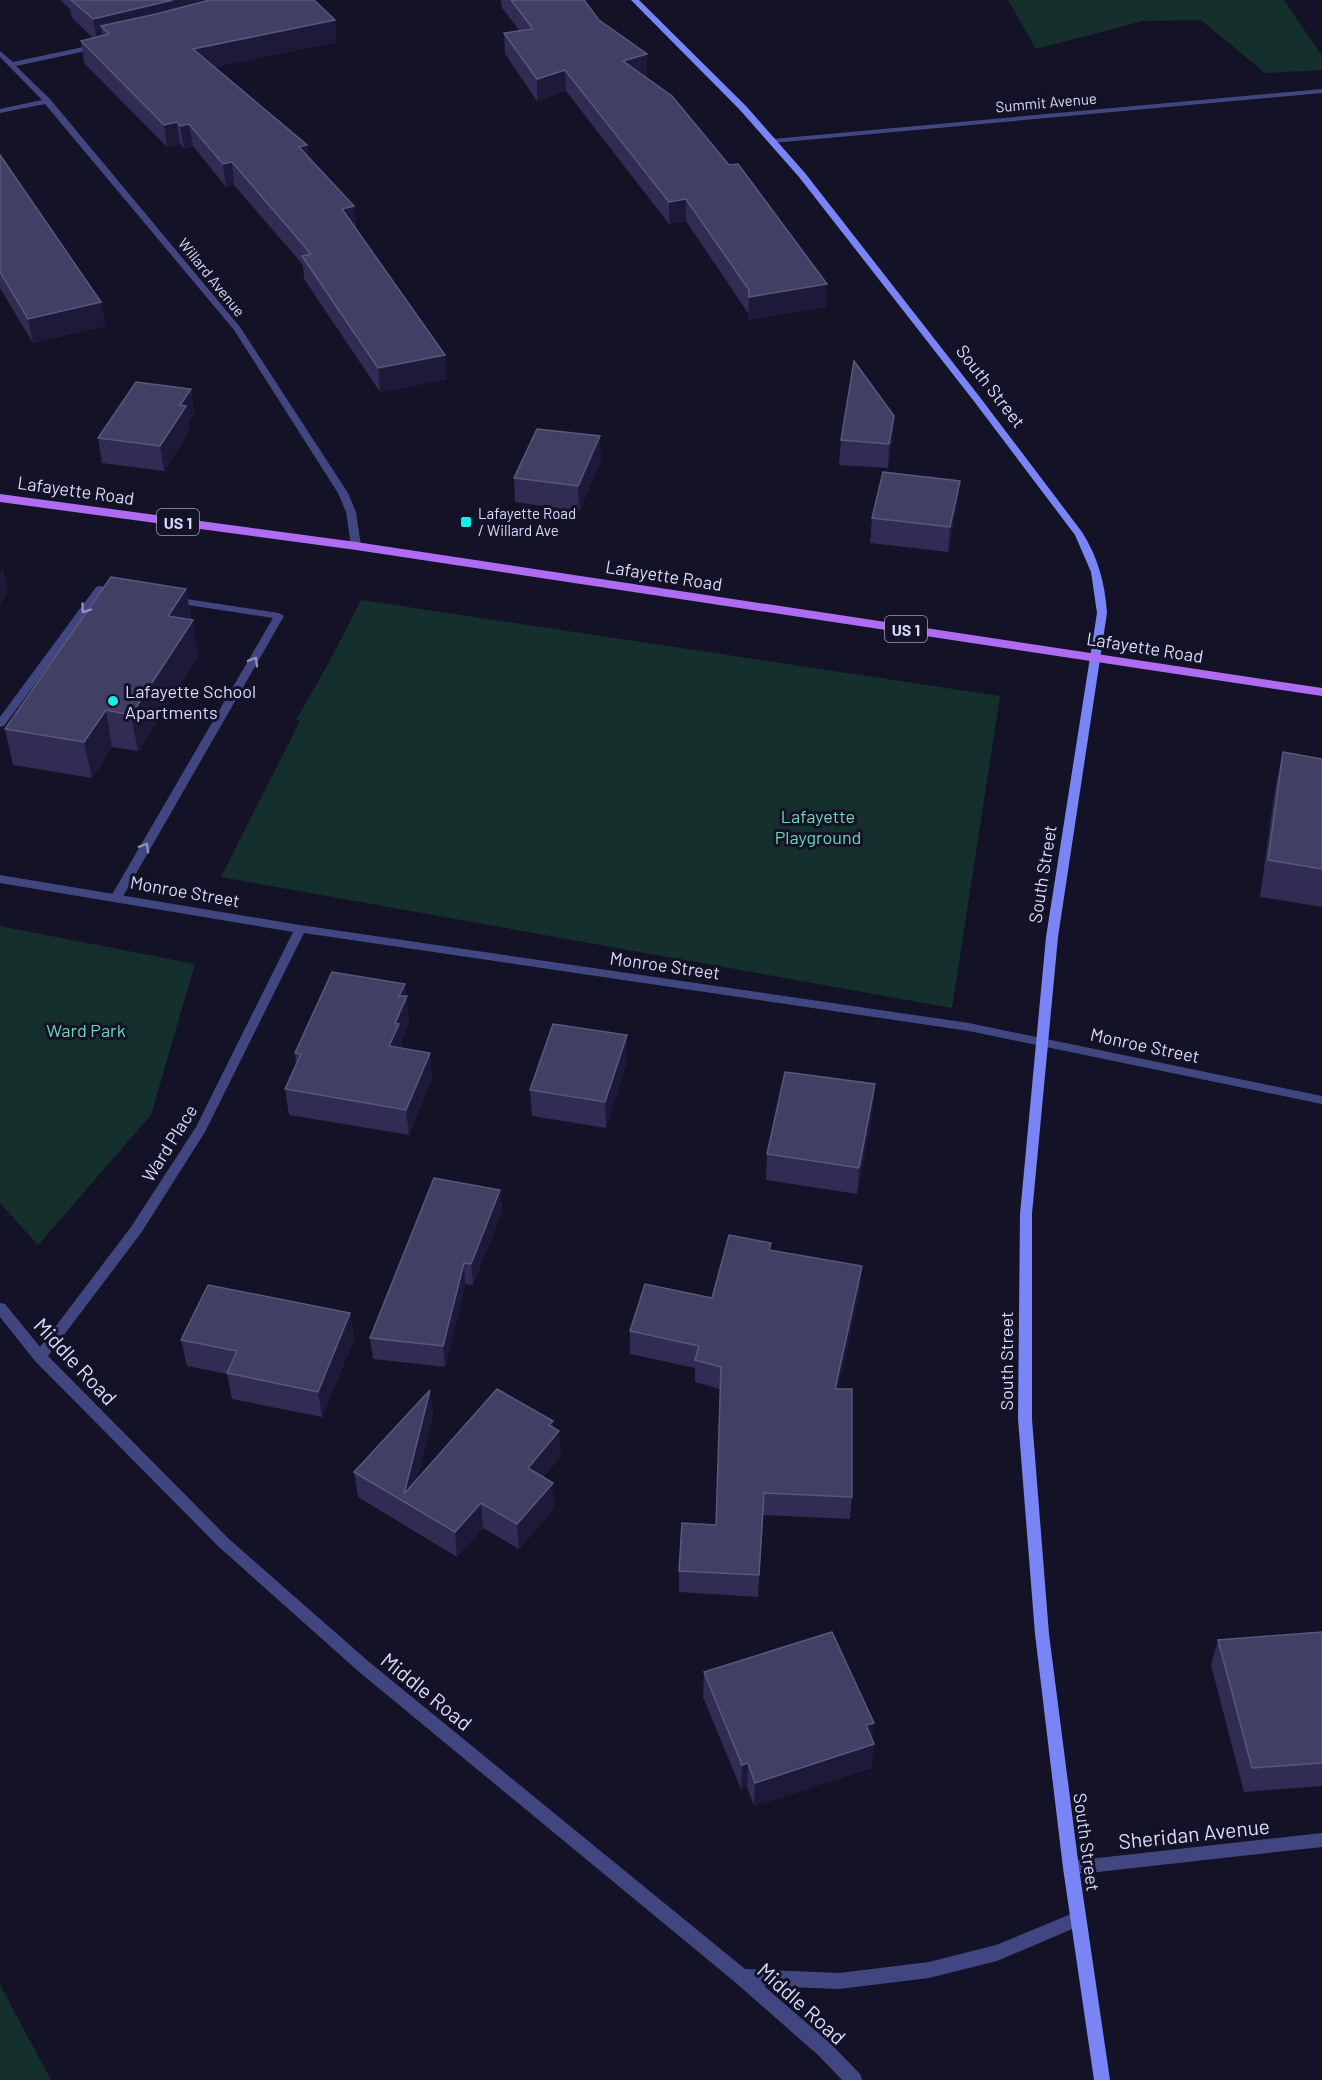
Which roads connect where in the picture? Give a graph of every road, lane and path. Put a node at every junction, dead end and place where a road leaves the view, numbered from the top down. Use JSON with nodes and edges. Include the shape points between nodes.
{"nodes":[{"id":1,"x":635,"y":0,"type":"edge"},
{"id":2,"x":100,"y":45,"type":"edge"},
{"id":3,"x":0,"y":53,"type":"edge"},
{"id":4,"x":13,"y":64,"type":"junction"},
{"id":5,"x":1322,"y":91,"type":"edge"},
{"id":6,"x":47,"y":101,"type":"junction"},
{"id":7,"x":0,"y":111,"type":"edge"},
{"id":8,"x":773,"y":141,"type":"junction"},
{"id":9,"x":0,"y":498,"type":"edge"},
{"id":10,"x":356,"y":546,"type":"junction"},
{"id":11,"x":133,"y":594,"type":"edge"},
{"id":12,"x":166,"y":599,"type":"edge"},
{"id":13,"x":1095,"y":657,"type":"junction"},
{"id":14,"x":1322,"y":692,"type":"edge"},
{"id":15,"x":0,"y":724,"type":"edge"},
{"id":16,"x":0,"y":879,"type":"edge"},
{"id":17,"x":116,"y":898,"type":"junction"},
{"id":18,"x":300,"y":930,"type":"junction"},
{"id":19,"x":1041,"y":1041,"type":"junction"},
{"id":20,"x":1322,"y":1100,"type":"edge"},
{"id":21,"x":0,"y":1308,"type":"edge"},
{"id":22,"x":40,"y":1358,"type":"junction"},
{"id":23,"x":1322,"y":1840,"type":"edge"},
{"id":24,"x":1071,"y":1868,"type":"junction"},
{"id":25,"x":1078,"y":1919,"type":"junction"},
{"id":26,"x":742,"y":1977,"type":"junction"},
{"id":27,"x":854,"y":2080,"type":"edge"},
{"id":28,"x":1102,"y":2080,"type":"edge"}],
"edges":[{"from":1,"to":8,"type":"street","name":"South Street"},
{"from":2,"to":4,"type":"street"},
{"from":3,"to":4,"type":"street","name":"Willard Avenue"},
{"from":4,"to":6,"type":"street","name":"Willard Avenue"},
{"from":5,"to":8,"type":"street","name":"Summit Avenue"},
{"from":6,"to":7,"type":"street"},
{"from":6,"to":10,"type":"street","name":"Willard Avenue","via":[[237,329],[343,493],[351,512]]},
{"from":8,"to":13,"type":"street","name":"South Street","via":[[1079,534],[1094,560],[1101,588],[1102,612]]},
{"from":9,"to":10,"type":"main road","name":"Lafayette Road","number":"US 1"},
{"from":10,"to":13,"type":"main road","name":"Lafayette Road","number":"US 1"},
{"from":11,"to":15,"type":"street","one_way":true,"via":[[100,589]]},
{"from":17,"to":12,"type":"street","one_way":true,"via":[[279,616]]},
{"from":13,"to":14,"type":"main road","name":"Lafayette Road","number":"US 1"},
{"from":13,"to":19,"type":"street","name":"South Street","via":[[1052,937]]},
{"from":16,"to":17,"type":"street","name":"Monroe Street"},
{"from":17,"to":18,"type":"street","name":"Monroe Street"},
{"from":18,"to":19,"type":"street","name":"Monroe Street","via":[[969,1027]]},
{"from":18,"to":22,"type":"street","name":"Ward Place","via":[[201,1129],[136,1230]]},
{"from":19,"to":20,"type":"street","name":"Monroe Street"},
{"from":19,"to":24,"type":"street","name":"South Street","via":[[1026,1214],[1026,1419],[1042,1634]]},
{"from":21,"to":22,"type":"street","name":"Middle Road"},
{"from":22,"to":26,"type":"street","name":"Middle Road","via":[[225,1543],[363,1666]]},
{"from":23,"to":24,"type":"street","name":"Sheridan Avenue"},
{"from":24,"to":25,"type":"street","name":"South Street"},
{"from":25,"to":26,"type":"street","name":"South Street","via":[[998,1953],[929,1970],[839,1981]]},
{"from":25,"to":28,"type":"street","name":"South Street"},
{"from":26,"to":27,"type":"street","name":"Middle Road"}]}
